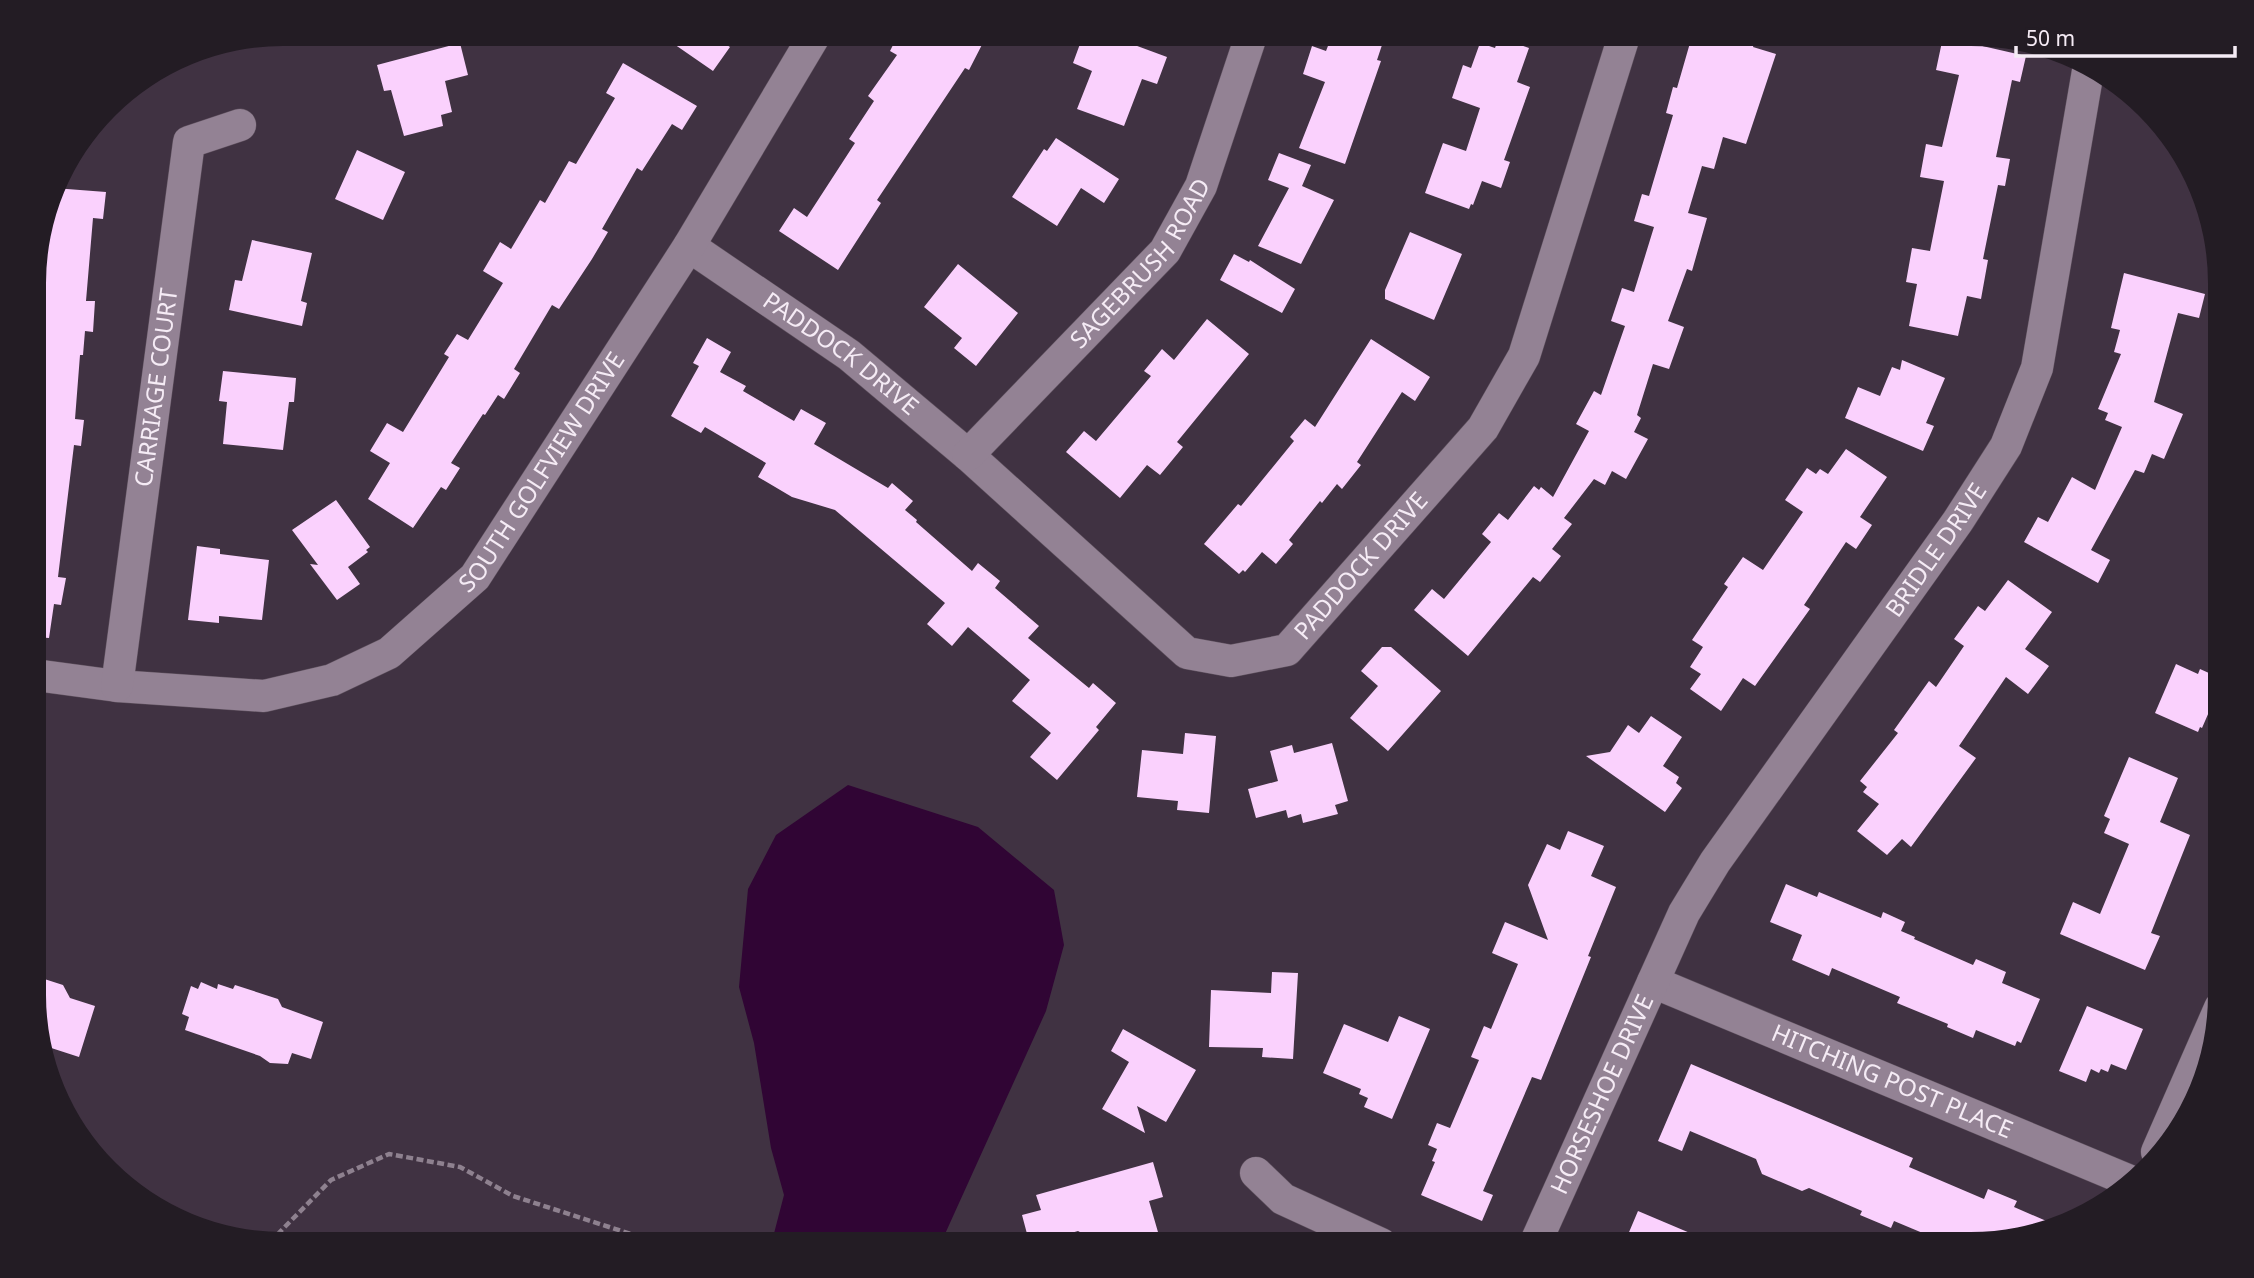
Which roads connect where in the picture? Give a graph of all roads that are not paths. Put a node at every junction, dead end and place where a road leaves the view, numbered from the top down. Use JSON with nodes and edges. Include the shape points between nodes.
{"nodes":[{"id":1,"x":808,"y":46,"type":"edge"},
{"id":2,"x":1248,"y":46,"type":"edge"},
{"id":3,"x":1621,"y":46,"type":"edge"},
{"id":4,"x":2087,"y":76,"type":"edge"},
{"id":5,"x":240,"y":125,"type":"dead end"},
{"id":6,"x":689,"y":246,"type":"junction"},
{"id":7,"x":968,"y":455,"type":"junction"},
{"id":8,"x":46,"y":676,"type":"edge"},
{"id":9,"x":117,"y":686,"type":"junction"},
{"id":10,"x":1653,"y":982,"type":"junction"},
{"id":11,"x":2202,"y":1049,"type":"edge"},
{"id":12,"x":2168,"y":1127,"type":"edge"},
{"id":13,"x":1255,"y":1173,"type":"dead end"},
{"id":14,"x":2123,"y":1178,"type":"edge"},
{"id":15,"x":1355,"y":1232,"type":"edge"},
{"id":16,"x":1540,"y":1232,"type":"edge"}],
"edges":[{"from":1,"to":6,"type":"street","name":"SOUTH GOLFVIEW DRIVE"},
{"from":2,"to":7,"type":"street","name":"SAGEBRUSH ROAD","via":[[1201,186],[1166,251]]},
{"from":3,"to":7,"type":"street","name":"PADDOCK DRIVE","via":[[1524,356],[1483,428],[1287,650],[1231,661],[1187,653]]},
{"from":4,"to":10,"type":"street","name":"BRIDLE DRIVE","via":[[2037,368],[2006,446],[1958,521],[1715,862],[1684,913]]},
{"from":5,"to":9,"type":"street","name":"CARRIAGE COURT","via":[[189,142]]},
{"from":6,"to":7,"type":"street","name":"PADDOCK DRIVE","via":[[849,355]]},
{"from":6,"to":9,"type":"street","name":"SOUTH GOLFVIEW DRIVE","via":[[475,577],[389,653],[332,680],[264,696]]},
{"from":8,"to":9,"type":"street","name":"SOUTH GOLFVIEW DRIVE"},
{"from":10,"to":14,"type":"street","name":"HITCHING POST PLACE"},
{"from":10,"to":16,"type":"street","name":"HORSESHOE DRIVE"},
{"from":11,"to":12,"type":"street"},
{"from":13,"to":15,"type":"street","via":[[1283,1199]]}]}
